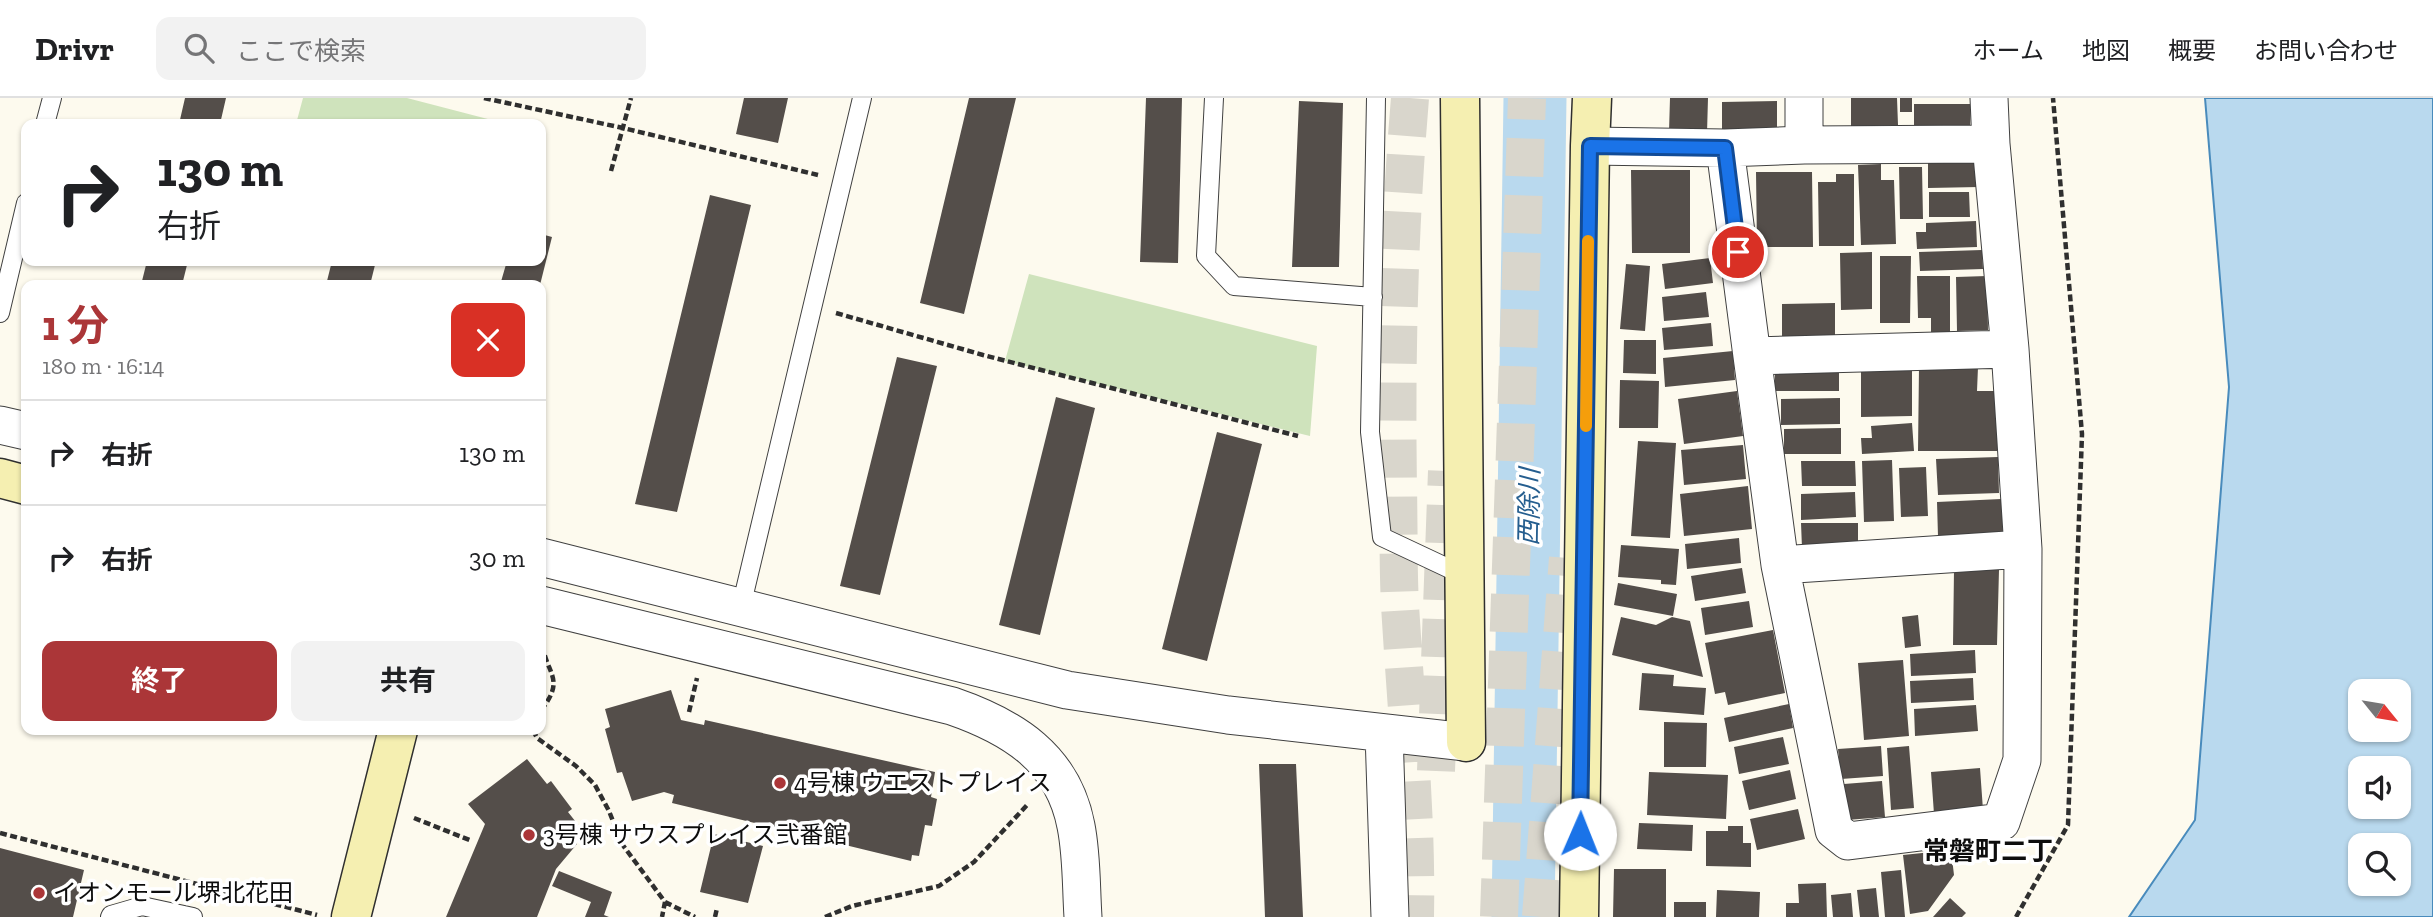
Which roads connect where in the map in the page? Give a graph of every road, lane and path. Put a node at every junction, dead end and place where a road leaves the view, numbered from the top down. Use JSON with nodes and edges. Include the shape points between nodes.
{"nodes":[{"id":1,"x":51,"y":98,"type":"edge"},
{"id":2,"x":484,"y":98,"type":"edge"},
{"id":3,"x":631,"y":98,"type":"edge"},
{"id":4,"x":862,"y":98,"type":"edge"},
{"id":5,"x":1214,"y":98,"type":"edge"},
{"id":6,"x":1376,"y":98,"type":"edge"},
{"id":7,"x":1460,"y":98,"type":"edge"},
{"id":8,"x":1592,"y":98,"type":"edge"},
{"id":9,"x":1804,"y":98,"type":"edge"},
{"id":10,"x":1989,"y":98,"type":"edge"},
{"id":11,"x":2053,"y":98,"type":"edge"},
{"id":12,"x":46,"y":119,"type":"edge"},
{"id":13,"x":623,"y":128,"type":"junction"},
{"id":14,"x":1991,"y":144,"type":"junction"},
{"id":15,"x":1804,"y":145,"type":"junction"},
{"id":16,"x":1590,"y":146,"type":"junction"},
{"id":17,"x":1725,"y":148,"type":"junction"},
{"id":18,"x":611,"y":171,"type":"dead end"},
{"id":19,"x":842,"y":181,"type":"junction"},
{"id":20,"x":21,"y":224,"type":"edge"},
{"id":21,"x":1373,"y":297,"type":"junction"},
{"id":22,"x":813,"y":306,"type":"junction"},
{"id":23,"x":0,"y":313,"type":"edge"},
{"id":24,"x":2010,"y":349,"type":"junction"},
{"id":25,"x":1752,"y":356,"type":"junction"},
{"id":26,"x":0,"y":425,"type":"edge"},
{"id":27,"x":21,"y":430,"type":"edge"},
{"id":28,"x":1298,"y":436,"type":"dead end"},
{"id":29,"x":0,"y":478,"type":"edge"},
{"id":30,"x":21,"y":484,"type":"edge"},
{"id":31,"x":2023,"y":549,"type":"junction"},
{"id":32,"x":546,"y":558,"type":"edge"},
{"id":33,"x":1780,"y":565,"type":"junction"},
{"id":34,"x":1465,"y":576,"type":"junction"},
{"id":35,"x":741,"y":607,"type":"junction"},
{"id":36,"x":546,"y":618,"type":"edge"},
{"id":37,"x":546,"y":660,"type":"edge"},
{"id":38,"x":700,"y":667,"type":"dead end"},
{"id":39,"x":546,"y":702,"type":"edge"},
{"id":40,"x":689,"y":712,"type":"dead end"},
{"id":41,"x":1384,"y":733,"type":"junction"},
{"id":42,"x":397,"y":735,"type":"edge"},
{"id":43,"x":536,"y":735,"type":"edge"},
{"id":44,"x":1466,"y":742,"type":"joint"},
{"id":45,"x":1037,"y":795,"type":"dead end"},
{"id":46,"x":414,"y":818,"type":"dead end"},
{"id":47,"x":0,"y":833,"type":"edge"},
{"id":48,"x":472,"y":841,"type":"dead end"},
{"id":49,"x":665,"y":902,"type":"junction"},
{"id":50,"x":718,"y":908,"type":"dead end"},
{"id":51,"x":321,"y":916,"type":"edge"},
{"id":52,"x":110,"y":917,"type":"edge"},
{"id":53,"x":193,"y":917,"type":"edge"},
{"id":54,"x":351,"y":917,"type":"edge"},
{"id":55,"x":663,"y":917,"type":"edge"},
{"id":56,"x":695,"y":917,"type":"edge"},
{"id":57,"x":715,"y":917,"type":"edge"},
{"id":58,"x":825,"y":917,"type":"edge"},
{"id":59,"x":1083,"y":917,"type":"edge"},
{"id":60,"x":1390,"y":917,"type":"edge"},
{"id":61,"x":1578,"y":917,"type":"edge"},
{"id":62,"x":2016,"y":917,"type":"edge"}],
"edges":[{"from":1,"to":12,"type":"lane"},
{"from":2,"to":13,"type":"path"},
{"from":3,"to":13,"type":"path"},
{"from":4,"to":19,"type":"lane"},
{"from":5,"to":21,"type":"lane","via":[[1206,256],[1234,286]]},
{"from":6,"to":21,"type":"lane"},
{"from":7,"to":34,"type":"street"},
{"from":8,"to":16,"type":"street"},
{"from":9,"to":15,"type":"street"},
{"from":10,"to":14,"type":"street"},
{"from":11,"to":62,"type":"path","via":[[2082,434],[2068,825]]},
{"from":13,"to":18,"type":"path"},
{"from":13,"to":19,"type":"path"},
{"from":14,"to":15,"type":"street"},
{"from":14,"to":24,"type":"street"},
{"from":15,"to":17,"type":"street"},
{"from":16,"to":17,"type":"street"},
{"from":16,"to":61,"type":"street"},
{"from":17,"to":25,"type":"street"},
{"from":19,"to":22,"type":"lane"},
{"from":20,"to":23,"type":"lane"},
{"from":21,"to":34,"type":"lane","via":[[1370,432],[1382,537]]},
{"from":22,"to":28,"type":"path","via":[[982,355]]},
{"from":22,"to":35,"type":"lane"},
{"from":24,"to":25,"type":"street"},
{"from":24,"to":31,"type":"street"},
{"from":25,"to":33,"type":"street"},
{"from":26,"to":27,"type":"street"},
{"from":29,"to":30,"type":"street"},
{"from":31,"to":33,"type":"street"},
{"from":31,"to":33,"type":"street","via":[[2022,760],[2001,822],[1848,841],[1834,830]]},
{"from":32,"to":35,"type":"street"},
{"from":34,"to":44,"type":"street"},
{"from":35,"to":41,"type":"street","via":[[1067,690]]},
{"from":36,"to":59,"type":"street","via":[[899,693],[983,717],[1028,743],[1053,770],[1067,797],[1076,825]]},
{"from":37,"to":39,"type":"path","via":[[553,672],[554,690]]},
{"from":38,"to":40,"type":"path"},
{"from":41,"to":44,"type":"street"},
{"from":41,"to":60,"type":"street"},
{"from":42,"to":54,"type":"street"},
{"from":43,"to":49,"type":"path","via":[[595,785],[622,844]]},
{"from":45,"to":58,"type":"path","via":[[974,862],[939,886],[852,906]]},
{"from":46,"to":48,"type":"path"},
{"from":47,"to":51,"type":"path"},
{"from":49,"to":55,"type":"path"},
{"from":49,"to":56,"type":"path"},
{"from":50,"to":57,"type":"path"},
{"from":52,"to":53,"type":"lane","via":[[142,906]]}]}
